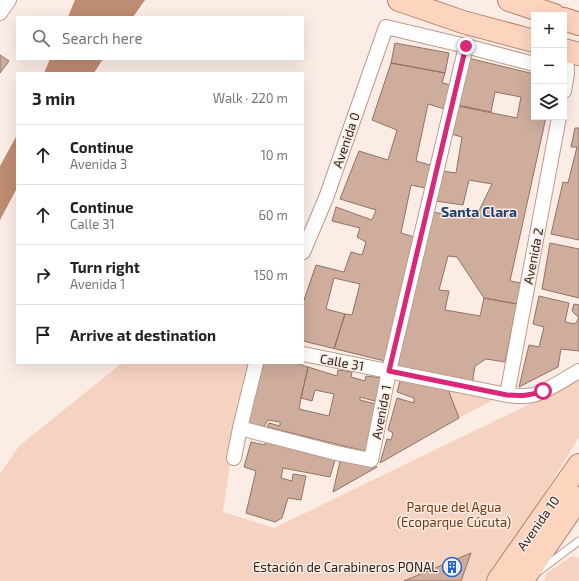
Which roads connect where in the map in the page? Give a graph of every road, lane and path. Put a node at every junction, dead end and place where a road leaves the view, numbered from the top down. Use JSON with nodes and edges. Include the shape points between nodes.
{"nodes":[{"id":1,"x":9,"y":0,"type":"edge"},
{"id":2,"x":399,"y":0,"type":"edge"},
{"id":3,"x":509,"y":0,"type":"edge"},
{"id":4,"x":545,"y":12,"type":"edge"},
{"id":5,"x":0,"y":13,"type":"edge"},
{"id":6,"x":567,"y":20,"type":"edge"},
{"id":7,"x":579,"y":24,"type":"edge"},
{"id":8,"x":531,"y":41,"type":"edge"},
{"id":9,"x":466,"y":46,"type":"junction"},
{"id":10,"x":570,"y":51,"type":"edge"},
{"id":11,"x":531,"y":63,"type":"edge"},
{"id":12,"x":570,"y":74,"type":"edge"},
{"id":13,"x":566,"y":84,"type":"edge"},
{"id":14,"x":558,"y":120,"type":"edge"},
{"id":15,"x":304,"y":250,"type":"edge"},
{"id":16,"x":304,"y":354,"type":"edge"},
{"id":17,"x":256,"y":364,"type":"edge"},
{"id":18,"x":389,"y":371,"type":"junction"},
{"id":19,"x":579,"y":371,"type":"edge"},
{"id":20,"x":507,"y":395,"type":"junction"},
{"id":21,"x":240,"y":428,"type":"junction"},
{"id":22,"x":234,"y":458,"type":"dead end"},
{"id":23,"x":579,"y":465,"type":"edge"},
{"id":24,"x":579,"y":498,"type":"edge"},
{"id":25,"x":579,"y":541,"type":"edge"},
{"id":26,"x":523,"y":572,"type":"edge"},
{"id":27,"x":498,"y":581,"type":"edge"}],
"edges":[{"from":1,"to":5,"type":"street"},
{"from":2,"to":8,"type":"main road"},
{"from":3,"to":4,"type":"main road"},
{"from":6,"to":7,"type":"main road"},
{"from":9,"to":11,"type":"street"},
{"from":9,"to":15,"type":"street","name":"Avenida 0","via":[[386,27],[326,198]]},
{"from":9,"to":18,"type":"street","name":"Avenida 1"},
{"from":10,"to":12,"type":"street"},
{"from":12,"to":13,"type":"street"},
{"from":14,"to":20,"type":"street","name":"Avenida 2"},
{"from":16,"to":18,"type":"street","name":"Calle 31"},
{"from":17,"to":21,"type":"street"},
{"from":18,"to":20,"type":"street","name":"Calle 31"},
{"from":18,"to":21,"type":"street","name":"Avenida 1","via":[[372,460]]},
{"from":19,"to":20,"type":"street","name":"Calle 31","via":[[533,395]]},
{"from":21,"to":22,"type":"street"},
{"from":23,"to":26,"type":"main road","name":"Avenida 10"},
{"from":24,"to":26,"type":"main road","name":"Avenida 10"},
{"from":25,"to":26,"type":"lane"},
{"from":26,"to":27,"type":"main road","name":"Avenida 10"}]}
